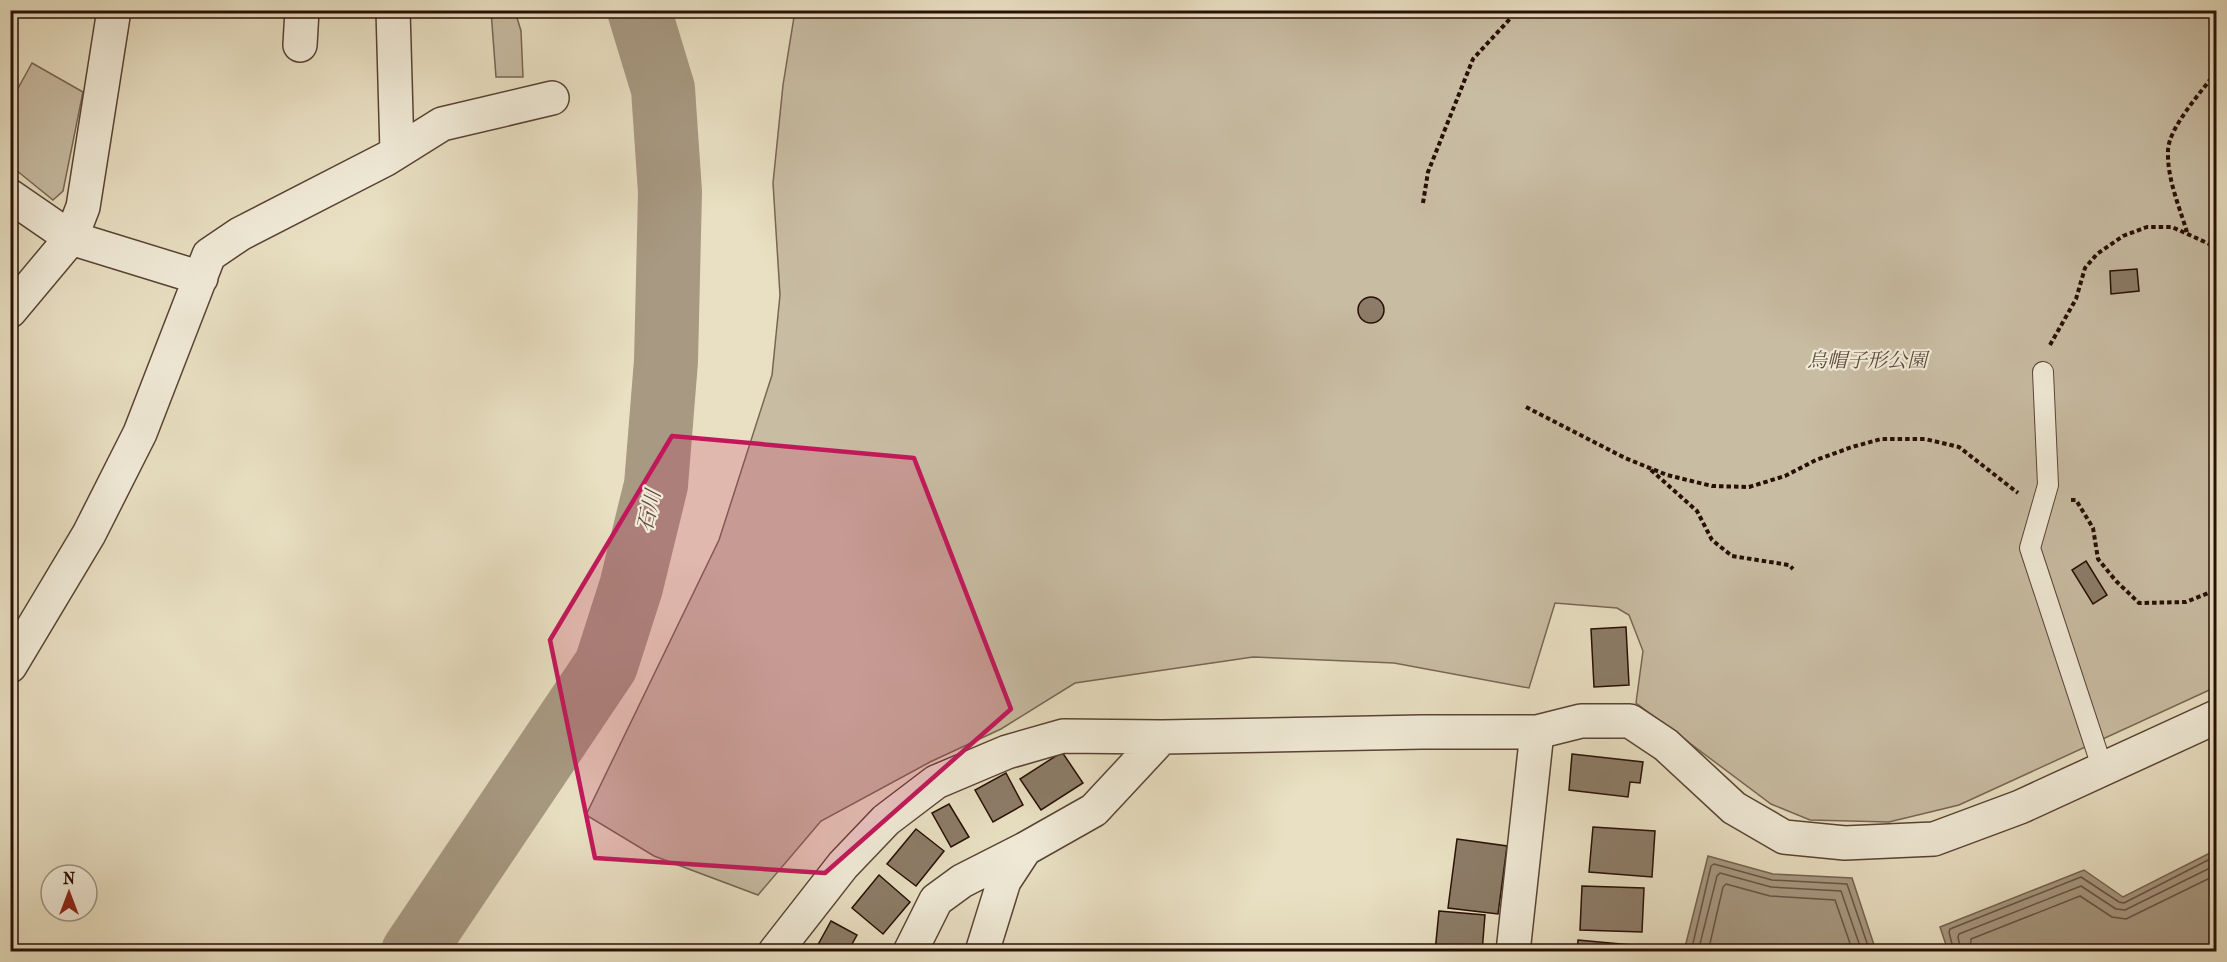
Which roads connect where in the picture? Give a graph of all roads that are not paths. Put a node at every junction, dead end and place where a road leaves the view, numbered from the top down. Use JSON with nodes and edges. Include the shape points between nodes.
{"nodes":[{"id":1,"x":302,"y":10,"type":"edge"},
{"id":2,"x":393,"y":10,"type":"edge"},
{"id":3,"x":108,"y":13,"type":"edge"},
{"id":4,"x":300,"y":45,"type":"dead end"},
{"id":5,"x":552,"y":98,"type":"dead end"},
{"id":6,"x":397,"y":152,"type":"junction"},
{"id":7,"x":10,"y":196,"type":"edge"},
{"id":8,"x":71,"y":238,"type":"junction"},
{"id":9,"x":201,"y":278,"type":"junction"},
{"id":10,"x":10,"y":311,"type":"edge"},
{"id":11,"x":2043,"y":372,"type":"road end"},
{"id":12,"x":10,"y":666,"type":"edge"},
{"id":13,"x":2217,"y":717,"type":"edge"},
{"id":14,"x":1537,"y":732,"type":"junction"},
{"id":15,"x":1162,"y":737,"type":"junction"},
{"id":16,"x":2103,"y":770,"type":"junction"},
{"id":17,"x":1025,"y":849,"type":"junction"},
{"id":18,"x":775,"y":951,"type":"edge"},
{"id":19,"x":910,"y":951,"type":"edge"},
{"id":20,"x":982,"y":951,"type":"edge"},
{"id":21,"x":1513,"y":951,"type":"edge"}],
"edges":[{"from":1,"to":4,"type":"street"},
{"from":2,"to":6,"type":"street"},
{"from":3,"to":8,"type":"street","via":[[83,207]]},
{"from":5,"to":6,"type":"street","via":[[442,124]]},
{"from":6,"to":9,"type":"street","via":[[240,234],[209,255]]},
{"from":7,"to":8,"type":"street"},
{"from":8,"to":9,"type":"street"},
{"from":8,"to":10,"type":"street"},
{"from":9,"to":12,"type":"street","via":[[140,433],[89,534]]},
{"from":11,"to":16,"type":"lane","via":[[2048,485],[2030,548]]},
{"from":13,"to":16,"type":"street"},
{"from":14,"to":15,"type":"street"},
{"from":14,"to":16,"type":"street","via":[[1581,721],[1630,721],[1666,745],[1734,808],[1784,837],[1845,843],[1934,839]]},
{"from":14,"to":21,"type":"street"},
{"from":15,"to":17,"type":"street","via":[[1094,810]]},
{"from":15,"to":18,"type":"street","via":[[1063,736],[1007,752],[936,782],[886,820],[843,865]]},
{"from":17,"to":19,"type":"street","via":[[962,881],[936,900]]},
{"from":17,"to":20,"type":"street","via":[[1004,881]]}]}
